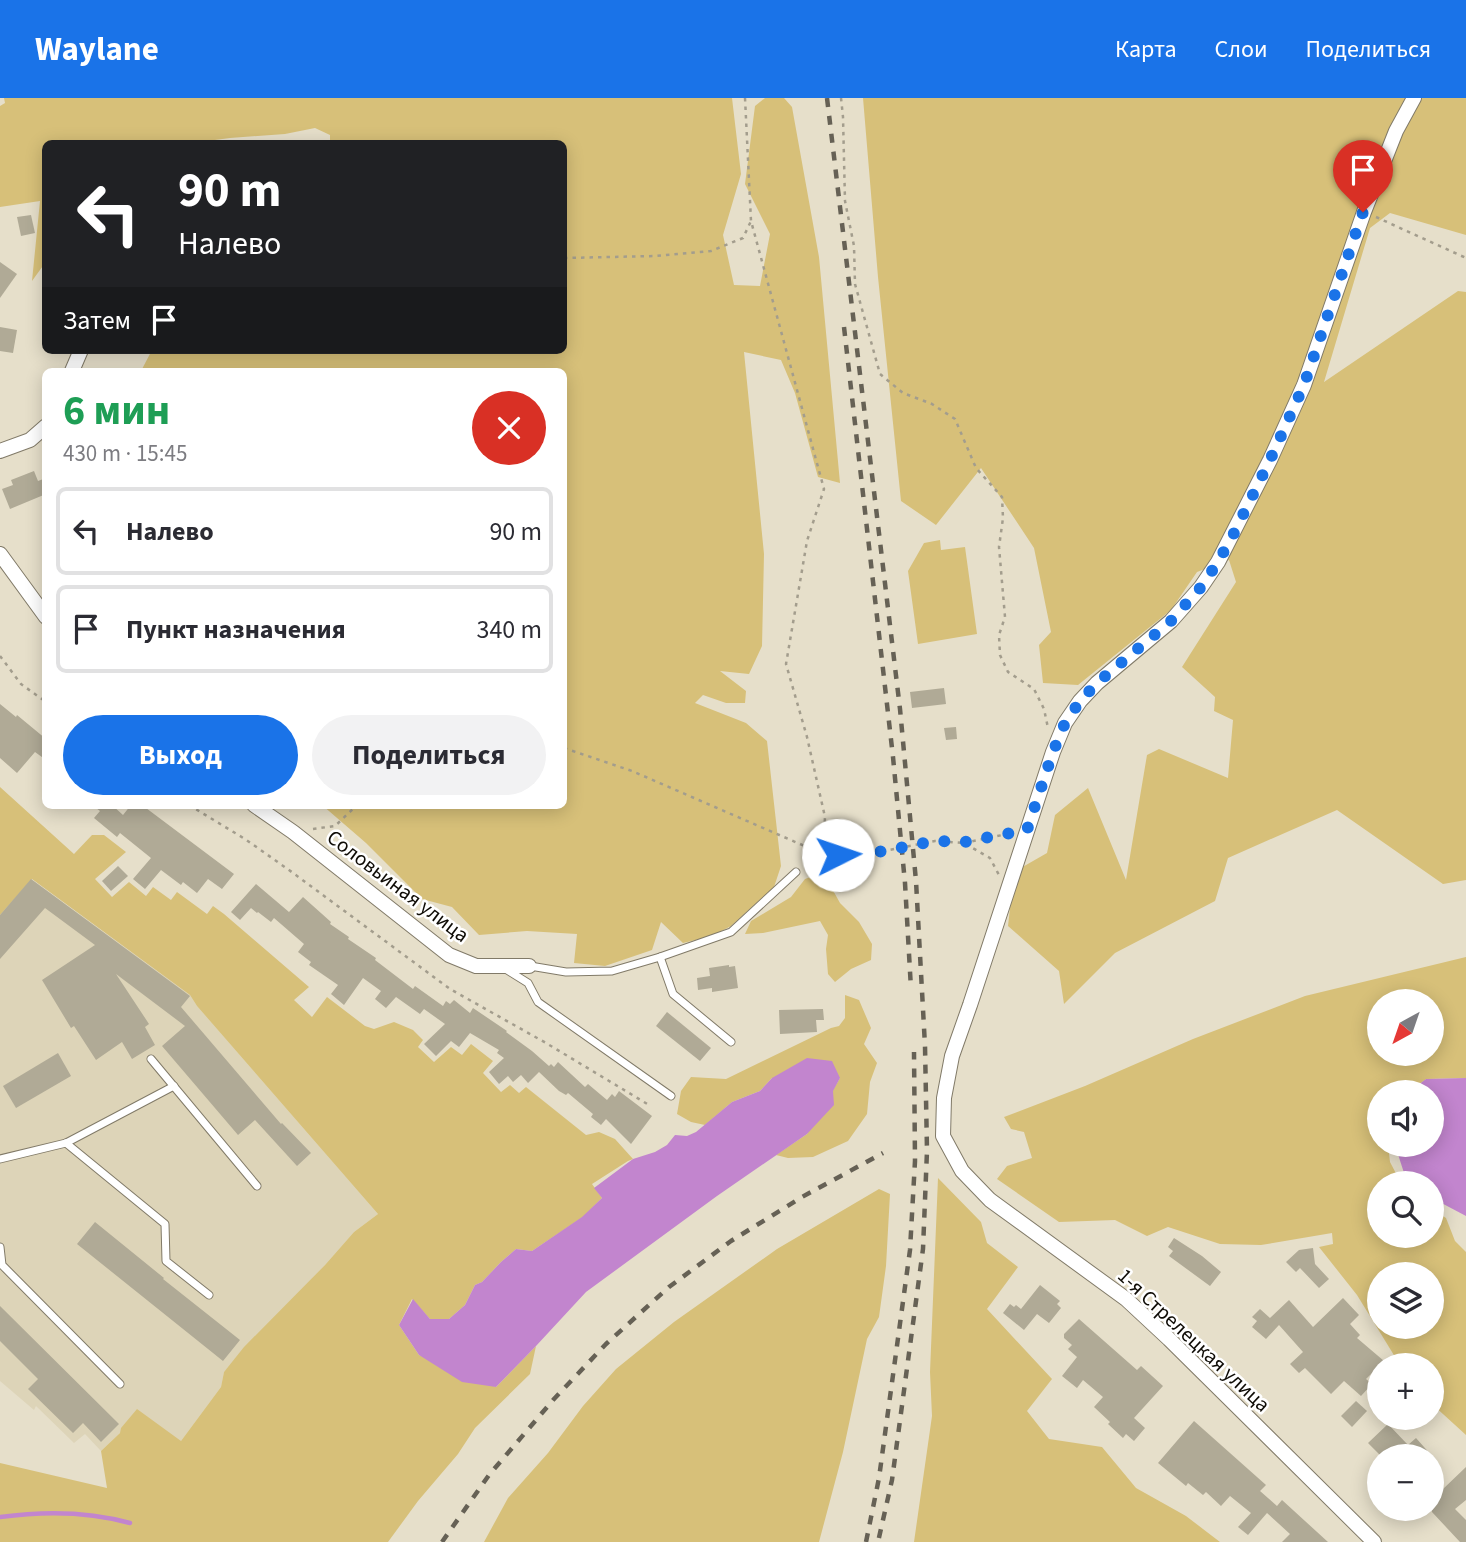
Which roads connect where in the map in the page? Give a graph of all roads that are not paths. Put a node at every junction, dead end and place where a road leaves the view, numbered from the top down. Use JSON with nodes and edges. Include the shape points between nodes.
{"nodes":[{"id":1,"x":1414,"y":98,"type":"edge"},
{"id":2,"x":42,"y":430,"type":"edge"},
{"id":3,"x":0,"y":451,"type":"edge"},
{"id":4,"x":0,"y":554,"type":"edge"},
{"id":5,"x":42,"y":612,"type":"edge"},
{"id":6,"x":260,"y":809,"type":"edge"},
{"id":7,"x":796,"y":872,"type":"road end"},
{"id":8,"x":660,"y":957,"type":"junction"},
{"id":9,"x":499,"y":965,"type":"junction"},
{"id":10,"x":529,"y":965,"type":"joint"},
{"id":11,"x":731,"y":1042,"type":"dead end"},
{"id":12,"x":151,"y":1059,"type":"dead end"},
{"id":13,"x":174,"y":1086,"type":"junction"},
{"id":14,"x":671,"y":1096,"type":"dead end"},
{"id":15,"x":66,"y":1143,"type":"junction"},
{"id":16,"x":0,"y":1159,"type":"edge"},
{"id":17,"x":257,"y":1186,"type":"dead end"},
{"id":18,"x":0,"y":1247,"type":"edge"},
{"id":19,"x":209,"y":1295,"type":"dead end"},
{"id":20,"x":120,"y":1384,"type":"dead end"},
{"id":21,"x":1374,"y":1542,"type":"edge"}],
"edges":[{"from":1,"to":21,"type":"street","name":"1-я Стрелецкая улица","via":[[1363,212],[1304,385],[1218,562],[1171,621],[1097,683],[1065,723],[952,1056],[944,1098],[943,1136],[962,1171],[990,1200],[1126,1299]]},
{"from":2,"to":3,"type":"street","via":[[30,440]]},
{"from":4,"to":5,"type":"street"},
{"from":6,"to":9,"type":"street","name":"Соловьиная улица","via":[[449,955],[476,966]]},
{"from":7,"to":8,"type":"lane","via":[[731,932]]},
{"from":8,"to":10,"type":"lane","via":[[612,971],[566,972]]},
{"from":8,"to":11,"type":"lane","via":[[673,995]]},
{"from":9,"to":10,"type":"street","name":"Соловьиная улица"},
{"from":9,"to":14,"type":"lane","via":[[528,983],[538,1002]]},
{"from":12,"to":13,"type":"lane"},
{"from":13,"to":15,"type":"lane"},
{"from":13,"to":17,"type":"lane"},
{"from":15,"to":16,"type":"lane"},
{"from":15,"to":19,"type":"lane","via":[[164,1224],[166,1261]]},
{"from":18,"to":20,"type":"lane","via":[[2,1265]]}]}
